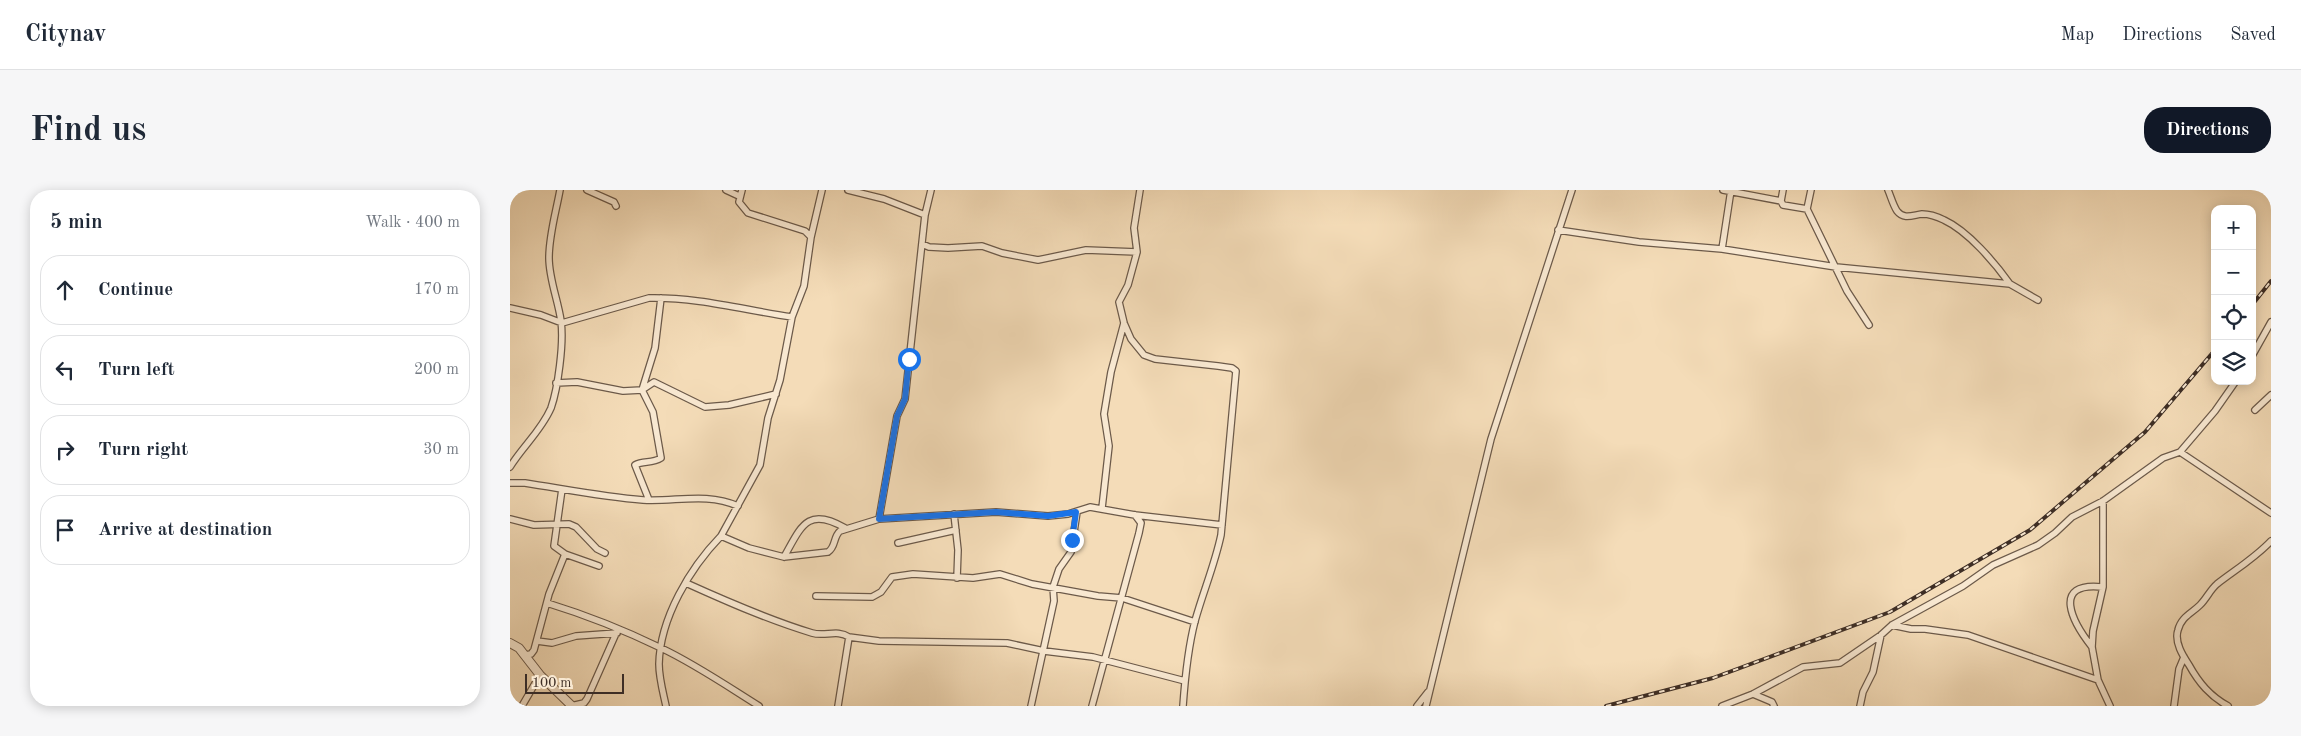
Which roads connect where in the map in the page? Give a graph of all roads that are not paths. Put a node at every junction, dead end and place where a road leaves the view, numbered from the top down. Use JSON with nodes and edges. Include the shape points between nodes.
{"nodes":[{"id":1,"x":560,"y":190,"type":"edge"},
{"id":2,"x":587,"y":190,"type":"edge"},
{"id":3,"x":726,"y":190,"type":"edge"},
{"id":4,"x":822,"y":190,"type":"edge"},
{"id":5,"x":848,"y":190,"type":"edge"},
{"id":6,"x":931,"y":190,"type":"edge"},
{"id":7,"x":1140,"y":190,"type":"edge"},
{"id":8,"x":1572,"y":190,"type":"edge"},
{"id":9,"x":1723,"y":190,"type":"edge"},
{"id":10,"x":1782,"y":190,"type":"edge"},
{"id":11,"x":1811,"y":190,"type":"edge"},
{"id":12,"x":1888,"y":190,"type":"edge"},
{"id":13,"x":1731,"y":191,"type":"edge"},
{"id":14,"x":740,"y":193,"type":"edge"},
{"id":15,"x":1781,"y":201,"type":"junction"},
{"id":16,"x":616,"y":206,"type":"dead end"},
{"id":17,"x":1807,"y":209,"type":"junction"},
{"id":18,"x":924,"y":215,"type":"junction"},
{"id":19,"x":1558,"y":230,"type":"junction"},
{"id":20,"x":811,"y":236,"type":"junction"},
{"id":21,"x":922,"y":244,"type":"junction"},
{"id":22,"x":1722,"y":250,"type":"junction"},
{"id":23,"x":1137,"y":252,"type":"junction"},
{"id":24,"x":1836,"y":267,"type":"junction"},
{"id":25,"x":2010,"y":284,"type":"junction"},
{"id":26,"x":661,"y":298,"type":"junction"},
{"id":27,"x":2038,"y":300,"type":"dead end"},
{"id":28,"x":510,"y":308,"type":"edge"},
{"id":29,"x":792,"y":317,"type":"junction"},
{"id":30,"x":2271,"y":322,"type":"edge"},
{"id":31,"x":562,"y":323,"type":"junction"},
{"id":32,"x":1124,"y":323,"type":"junction"},
{"id":33,"x":1869,"y":325,"type":"dead end"},
{"id":34,"x":2256,"y":349,"type":"edge"},
{"id":35,"x":556,"y":383,"type":"junction"},
{"id":36,"x":2233,"y":385,"type":"edge"},
{"id":37,"x":642,"y":390,"type":"junction"},
{"id":38,"x":776,"y":394,"type":"junction"},
{"id":39,"x":2271,"y":395,"type":"edge"},
{"id":40,"x":2255,"y":410,"type":"dead end"},
{"id":41,"x":2180,"y":452,"type":"junction"},
{"id":42,"x":510,"y":467,"type":"edge"},
{"id":43,"x":510,"y":483,"type":"edge"},
{"id":44,"x":562,"y":489,"type":"junction"},
{"id":45,"x":649,"y":500,"type":"junction"},
{"id":46,"x":2104,"y":501,"type":"junction"},
{"id":47,"x":738,"y":506,"type":"junction"},
{"id":48,"x":1102,"y":508,"type":"junction"},
{"id":49,"x":1076,"y":512,"type":"junction"},
{"id":50,"x":2271,"y":513,"type":"edge"},
{"id":51,"x":954,"y":514,"type":"junction"},
{"id":52,"x":1135,"y":516,"type":"junction"},
{"id":53,"x":510,"y":519,"type":"edge"},
{"id":54,"x":879,"y":519,"type":"junction"},
{"id":55,"x":1222,"y":525,"type":"junction"},
{"id":56,"x":556,"y":526,"type":"junction"},
{"id":57,"x":845,"y":528,"type":"junction"},
{"id":58,"x":956,"y":530,"type":"junction"},
{"id":59,"x":721,"y":536,"type":"junction"},
{"id":60,"x":2271,"y":541,"type":"edge"},
{"id":61,"x":898,"y":543,"type":"dead end"},
{"id":62,"x":605,"y":553,"type":"dead end"},
{"id":63,"x":565,"y":554,"type":"junction"},
{"id":64,"x":784,"y":557,"type":"junction"},
{"id":65,"x":599,"y":566,"type":"dead end"},
{"id":66,"x":957,"y":578,"type":"junction"},
{"id":67,"x":686,"y":584,"type":"junction"},
{"id":68,"x":1053,"y":587,"type":"junction"},
{"id":69,"x":2103,"y":587,"type":"junction"},
{"id":70,"x":816,"y":596,"type":"dead end"},
{"id":71,"x":1122,"y":598,"type":"junction"},
{"id":72,"x":547,"y":603,"type":"junction"},
{"id":73,"x":1195,"y":622,"type":"junction"},
{"id":74,"x":1892,"y":625,"type":"junction"},
{"id":75,"x":618,"y":631,"type":"junction"},
{"id":76,"x":1881,"y":635,"type":"junction"},
{"id":77,"x":849,"y":637,"type":"junction"},
{"id":78,"x":537,"y":641,"type":"junction"},
{"id":79,"x":510,"y":643,"type":"edge"},
{"id":80,"x":2092,"y":647,"type":"junction"},
{"id":81,"x":661,"y":648,"type":"junction"},
{"id":82,"x":1044,"y":651,"type":"junction"},
{"id":83,"x":525,"y":655,"type":"junction"},
{"id":84,"x":2184,"y":656,"type":"junction"},
{"id":85,"x":1104,"y":662,"type":"junction"},
{"id":86,"x":540,"y":675,"type":"junction"},
{"id":87,"x":2098,"y":680,"type":"junction"},
{"id":88,"x":1185,"y":681,"type":"junction"},
{"id":89,"x":1430,"y":690,"type":"junction"},
{"id":90,"x":1753,"y":694,"type":"junction"},
{"id":91,"x":522,"y":706,"type":"edge"},
{"id":92,"x":572,"y":706,"type":"edge"},
{"id":93,"x":666,"y":706,"type":"edge"},
{"id":94,"x":760,"y":706,"type":"edge"},
{"id":95,"x":838,"y":706,"type":"edge"},
{"id":96,"x":1030,"y":706,"type":"edge"},
{"id":97,"x":1092,"y":706,"type":"edge"},
{"id":98,"x":1183,"y":706,"type":"edge"},
{"id":99,"x":1417,"y":706,"type":"edge"},
{"id":100,"x":1426,"y":706,"type":"edge"},
{"id":101,"x":1722,"y":706,"type":"edge"},
{"id":102,"x":1774,"y":706,"type":"edge"},
{"id":103,"x":1860,"y":706,"type":"edge"},
{"id":104,"x":2110,"y":706,"type":"edge"},
{"id":105,"x":2174,"y":706,"type":"edge"},
{"id":106,"x":2228,"y":706,"type":"edge"}],
"edges":[{"from":1,"to":31,"type":"street","via":[[549,258]]},
{"from":2,"to":16,"type":"street","via":[[609,199]]},
{"from":3,"to":14,"type":"street"},
{"from":4,"to":20,"type":"street"},
{"from":5,"to":18,"type":"street"},
{"from":6,"to":18,"type":"street"},
{"from":7,"to":23,"type":"street","via":[[1134,228]]},
{"from":8,"to":19,"type":"street"},
{"from":9,"to":13,"type":"street"},
{"from":10,"to":15,"type":"street"},
{"from":11,"to":17,"type":"street"},
{"from":12,"to":25,"type":"street","via":[[1900,214],[1906,217],[1930,215],[1944,220],[1994,262]]},
{"from":13,"to":15,"type":"street"},
{"from":13,"to":22,"type":"street"},
{"from":14,"to":20,"type":"street","via":[[739,202],[748,212],[805,231]]},
{"from":15,"to":17,"type":"street","via":[[1785,206]]},
{"from":17,"to":24,"type":"street"},
{"from":18,"to":21,"type":"street"},
{"from":19,"to":22,"type":"street"},
{"from":19,"to":89,"type":"street","via":[[1491,439]]},
{"from":20,"to":29,"type":"street","via":[[804,286]]},
{"from":21,"to":23,"type":"street","via":[[948,248],[982,246],[1038,260],[1086,250]]},
{"from":21,"to":54,"type":"street","via":[[905,399],[897,416]]},
{"from":22,"to":24,"type":"street"},
{"from":23,"to":32,"type":"street","via":[[1128,285],[1119,302]]},
{"from":24,"to":25,"type":"street"},
{"from":24,"to":33,"type":"street"},
{"from":25,"to":27,"type":"street"},
{"from":26,"to":29,"type":"street","via":[[723,303]]},
{"from":26,"to":31,"type":"street","via":[[650,298]]},
{"from":26,"to":37,"type":"street","via":[[655,348]]},
{"from":28,"to":31,"type":"street"},
{"from":29,"to":38,"type":"street"},
{"from":30,"to":34,"type":"street"},
{"from":31,"to":35,"type":"street","via":[[562,349]]},
{"from":32,"to":48,"type":"street","via":[[1104,414],[1108,446]]},
{"from":32,"to":55,"type":"street","via":[[1131,339],[1144,355],[1236,371]]},
{"from":35,"to":37,"type":"street","via":[[577,382]]},
{"from":35,"to":42,"type":"street","via":[[551,407],[542,424]]},
{"from":36,"to":41,"type":"street"},
{"from":37,"to":38,"type":"street","via":[[654,382],[705,406],[729,405]]},
{"from":37,"to":45,"type":"street","via":[[653,412],[661,458],[635,466]]},
{"from":38,"to":47,"type":"street","via":[[768,418],[760,465]]},
{"from":39,"to":40,"type":"street"},
{"from":41,"to":46,"type":"street","via":[[2163,458]]},
{"from":41,"to":50,"type":"street"},
{"from":43,"to":44,"type":"street"},
{"from":44,"to":45,"type":"street"},
{"from":44,"to":56,"type":"street"},
{"from":45,"to":47,"type":"street","via":[[709,498],[723,499]]},
{"from":46,"to":69,"type":"street"},
{"from":46,"to":74,"type":"street","via":[[2072,517],[2038,545],[1992,565],[1963,586]]},
{"from":47,"to":59,"type":"street"},
{"from":48,"to":49,"type":"street","via":[[1090,507]]},
{"from":48,"to":52,"type":"street"},
{"from":49,"to":51,"type":"street","via":[[1048,516],[996,512]]},
{"from":49,"to":68,"type":"street","via":[[1070,552]]},
{"from":51,"to":54,"type":"street"},
{"from":51,"to":58,"type":"street"},
{"from":52,"to":55,"type":"street"},
{"from":52,"to":71,"type":"street","via":[[1141,523]]},
{"from":53,"to":56,"type":"street"},
{"from":54,"to":57,"type":"street"},
{"from":55,"to":73,"type":"street","via":[[1218,552]]},
{"from":56,"to":62,"type":"street","via":[[560,523],[576,527]]},
{"from":56,"to":63,"type":"street","via":[[554,546]]},
{"from":57,"to":64,"type":"street","via":[[838,532],[833,548],[828,552]]},
{"from":57,"to":64,"type":"street","via":[[825,519],[813,519],[800,528]]},
{"from":58,"to":61,"type":"street"},
{"from":58,"to":66,"type":"street"},
{"from":59,"to":64,"type":"street","via":[[749,548]]},
{"from":59,"to":67,"type":"street"},
{"from":60,"to":84,"type":"street","via":[[2218,583],[2184,618],[2177,634]]},
{"from":63,"to":65,"type":"street"},
{"from":63,"to":72,"type":"street"},
{"from":66,"to":68,"type":"street","via":[[1000,574]]},
{"from":66,"to":70,"type":"street","via":[[913,574],[892,577],[881,592],[872,597]]},
{"from":67,"to":77,"type":"street","via":[[793,627],[815,634],[838,632]]},
{"from":67,"to":81,"type":"street","via":[[670,613]]},
{"from":68,"to":71,"type":"street"},
{"from":68,"to":82,"type":"street","via":[[1054,601]]},
{"from":69,"to":80,"type":"street"},
{"from":69,"to":80,"type":"street","via":[[2081,588],[2069,599],[2070,610],[2081,633]]},
{"from":71,"to":73,"type":"street"},
{"from":71,"to":85,"type":"street"},
{"from":72,"to":75,"type":"street"},
{"from":72,"to":78,"type":"street"},
{"from":73,"to":88,"type":"street"},
{"from":74,"to":76,"type":"street"},
{"from":74,"to":87,"type":"street","via":[[1968,635]]},
{"from":75,"to":78,"type":"street","via":[[576,636],[552,643]]},
{"from":75,"to":81,"type":"street"},
{"from":75,"to":92,"type":"street","via":[[586,701]]},
{"from":76,"to":90,"type":"street","via":[[1840,663],[1804,667]]},
{"from":76,"to":103,"type":"street","via":[[1873,672]]},
{"from":77,"to":82,"type":"street","via":[[879,641],[1007,643]]},
{"from":77,"to":95,"type":"street"},
{"from":78,"to":83,"type":"street","via":[[531,654]]},
{"from":79,"to":83,"type":"street"},
{"from":80,"to":87,"type":"street"},
{"from":81,"to":93,"type":"street","via":[[659,674]]},
{"from":81,"to":94,"type":"street"},
{"from":82,"to":85,"type":"street","via":[[1077,654]]},
{"from":82,"to":96,"type":"street"},
{"from":83,"to":86,"type":"street"},
{"from":84,"to":105,"type":"street"},
{"from":84,"to":106,"type":"street","via":[[2206,691]]},
{"from":85,"to":88,"type":"street"},
{"from":85,"to":97,"type":"street"},
{"from":86,"to":91,"type":"street"},
{"from":86,"to":92,"type":"street"},
{"from":87,"to":104,"type":"street"},
{"from":88,"to":98,"type":"street"},
{"from":89,"to":99,"type":"street"},
{"from":89,"to":100,"type":"street"},
{"from":90,"to":101,"type":"street"},
{"from":90,"to":102,"type":"street"}]}
